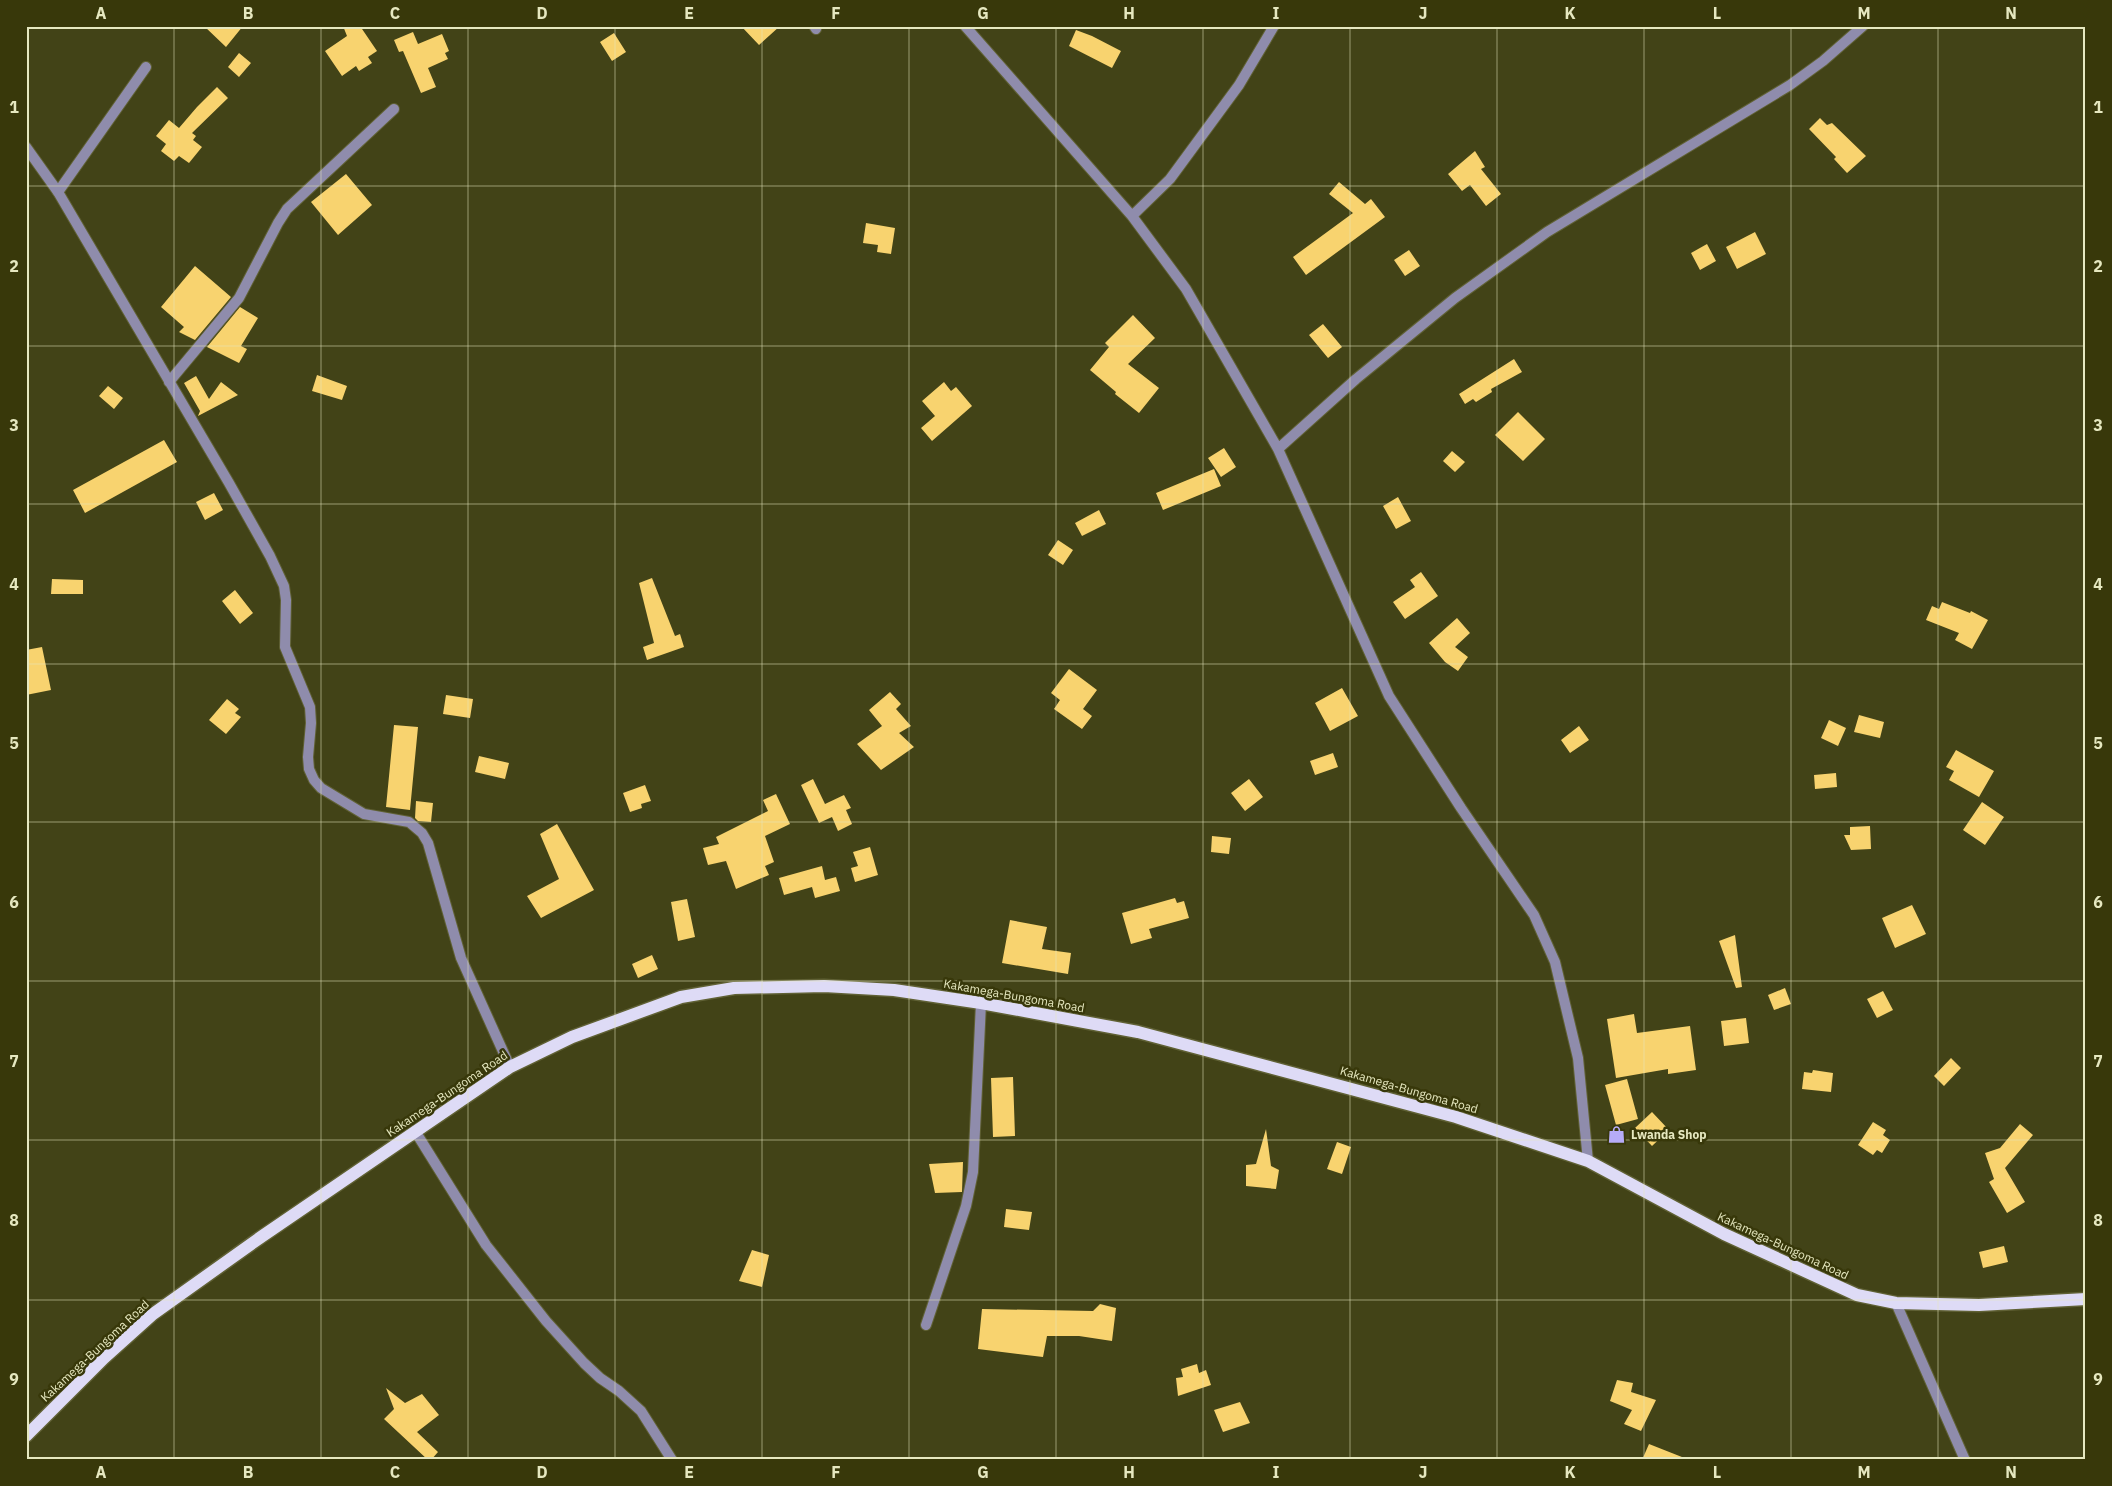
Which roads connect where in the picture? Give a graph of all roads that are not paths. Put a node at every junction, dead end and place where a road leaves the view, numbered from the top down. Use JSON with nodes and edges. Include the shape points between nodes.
{"nodes":[{"id":1,"x":965,"y":26,"type":"edge"},
{"id":2,"x":1274,"y":26,"type":"edge"},
{"id":3,"x":1863,"y":26,"type":"edge"},
{"id":4,"x":146,"y":67,"type":"dead end"},
{"id":5,"x":394,"y":109,"type":"dead end"},
{"id":6,"x":26,"y":147,"type":"edge"},
{"id":7,"x":58,"y":192,"type":"junction"},
{"id":8,"x":1132,"y":216,"type":"junction"},
{"id":9,"x":169,"y":382,"type":"junction"},
{"id":10,"x":1278,"y":449,"type":"junction"},
{"id":11,"x":981,"y":1003,"type":"junction"},
{"id":12,"x":510,"y":1067,"type":"junction"},
{"id":13,"x":415,"y":1131,"type":"junction"},
{"id":14,"x":1588,"y":1161,"type":"junction"},
{"id":15,"x":2086,"y":1299,"type":"edge"},
{"id":16,"x":1896,"y":1303,"type":"junction"},
{"id":17,"x":926,"y":1325,"type":"dead end"},
{"id":18,"x":26,"y":1436,"type":"edge"},
{"id":19,"x":672,"y":1460,"type":"edge"},
{"id":20,"x":1964,"y":1460,"type":"edge"}],
"edges":[{"from":1,"to":8,"type":"street"},
{"from":2,"to":8,"type":"street","via":[[1239,85],[1170,179]]},
{"from":3,"to":10,"type":"street","via":[[1790,85],[1547,232],[1455,298],[1356,379]]},
{"from":4,"to":7,"type":"street"},
{"from":5,"to":9,"type":"street","via":[[287,209],[239,298]]},
{"from":6,"to":7,"type":"street"},
{"from":7,"to":9,"type":"street"},
{"from":8,"to":10,"type":"street","via":[[1186,289]]},
{"from":9,"to":12,"type":"street","via":[[270,556],[284,586],[285,647],[310,707],[308,769],[321,788],[364,814],[409,822],[422,833],[428,843],[461,958]]},
{"from":10,"to":14,"type":"street","via":[[1389,696],[1534,915],[1554,962],[1578,1058]]},
{"from":11,"to":12,"type":"main road","name":"Kakamega-Bungoma Road","via":[[894,990],[824,986],[734,988],[681,997],[572,1037]]},
{"from":11,"to":14,"type":"main road","name":"Kakamega-Bungoma Road","via":[[1138,1032],[1338,1084],[1456,1116]]},
{"from":11,"to":17,"type":"street","via":[[973,1172],[966,1206]]},
{"from":12,"to":13,"type":"main road","name":"Kakamega-Bungoma Road"},
{"from":13,"to":18,"type":"main road","name":"Kakamega-Bungoma Road","via":[[153,1314]]},
{"from":13,"to":19,"type":"street","via":[[486,1245],[584,1363],[641,1411]]},
{"from":14,"to":16,"type":"main road","name":"Kakamega-Bungoma Road","via":[[1724,1234],[1815,1277],[1858,1295]]},
{"from":15,"to":16,"type":"main road","name":"Kakamega-Bungoma Road","via":[[1980,1305]]},
{"from":16,"to":20,"type":"street"}]}
